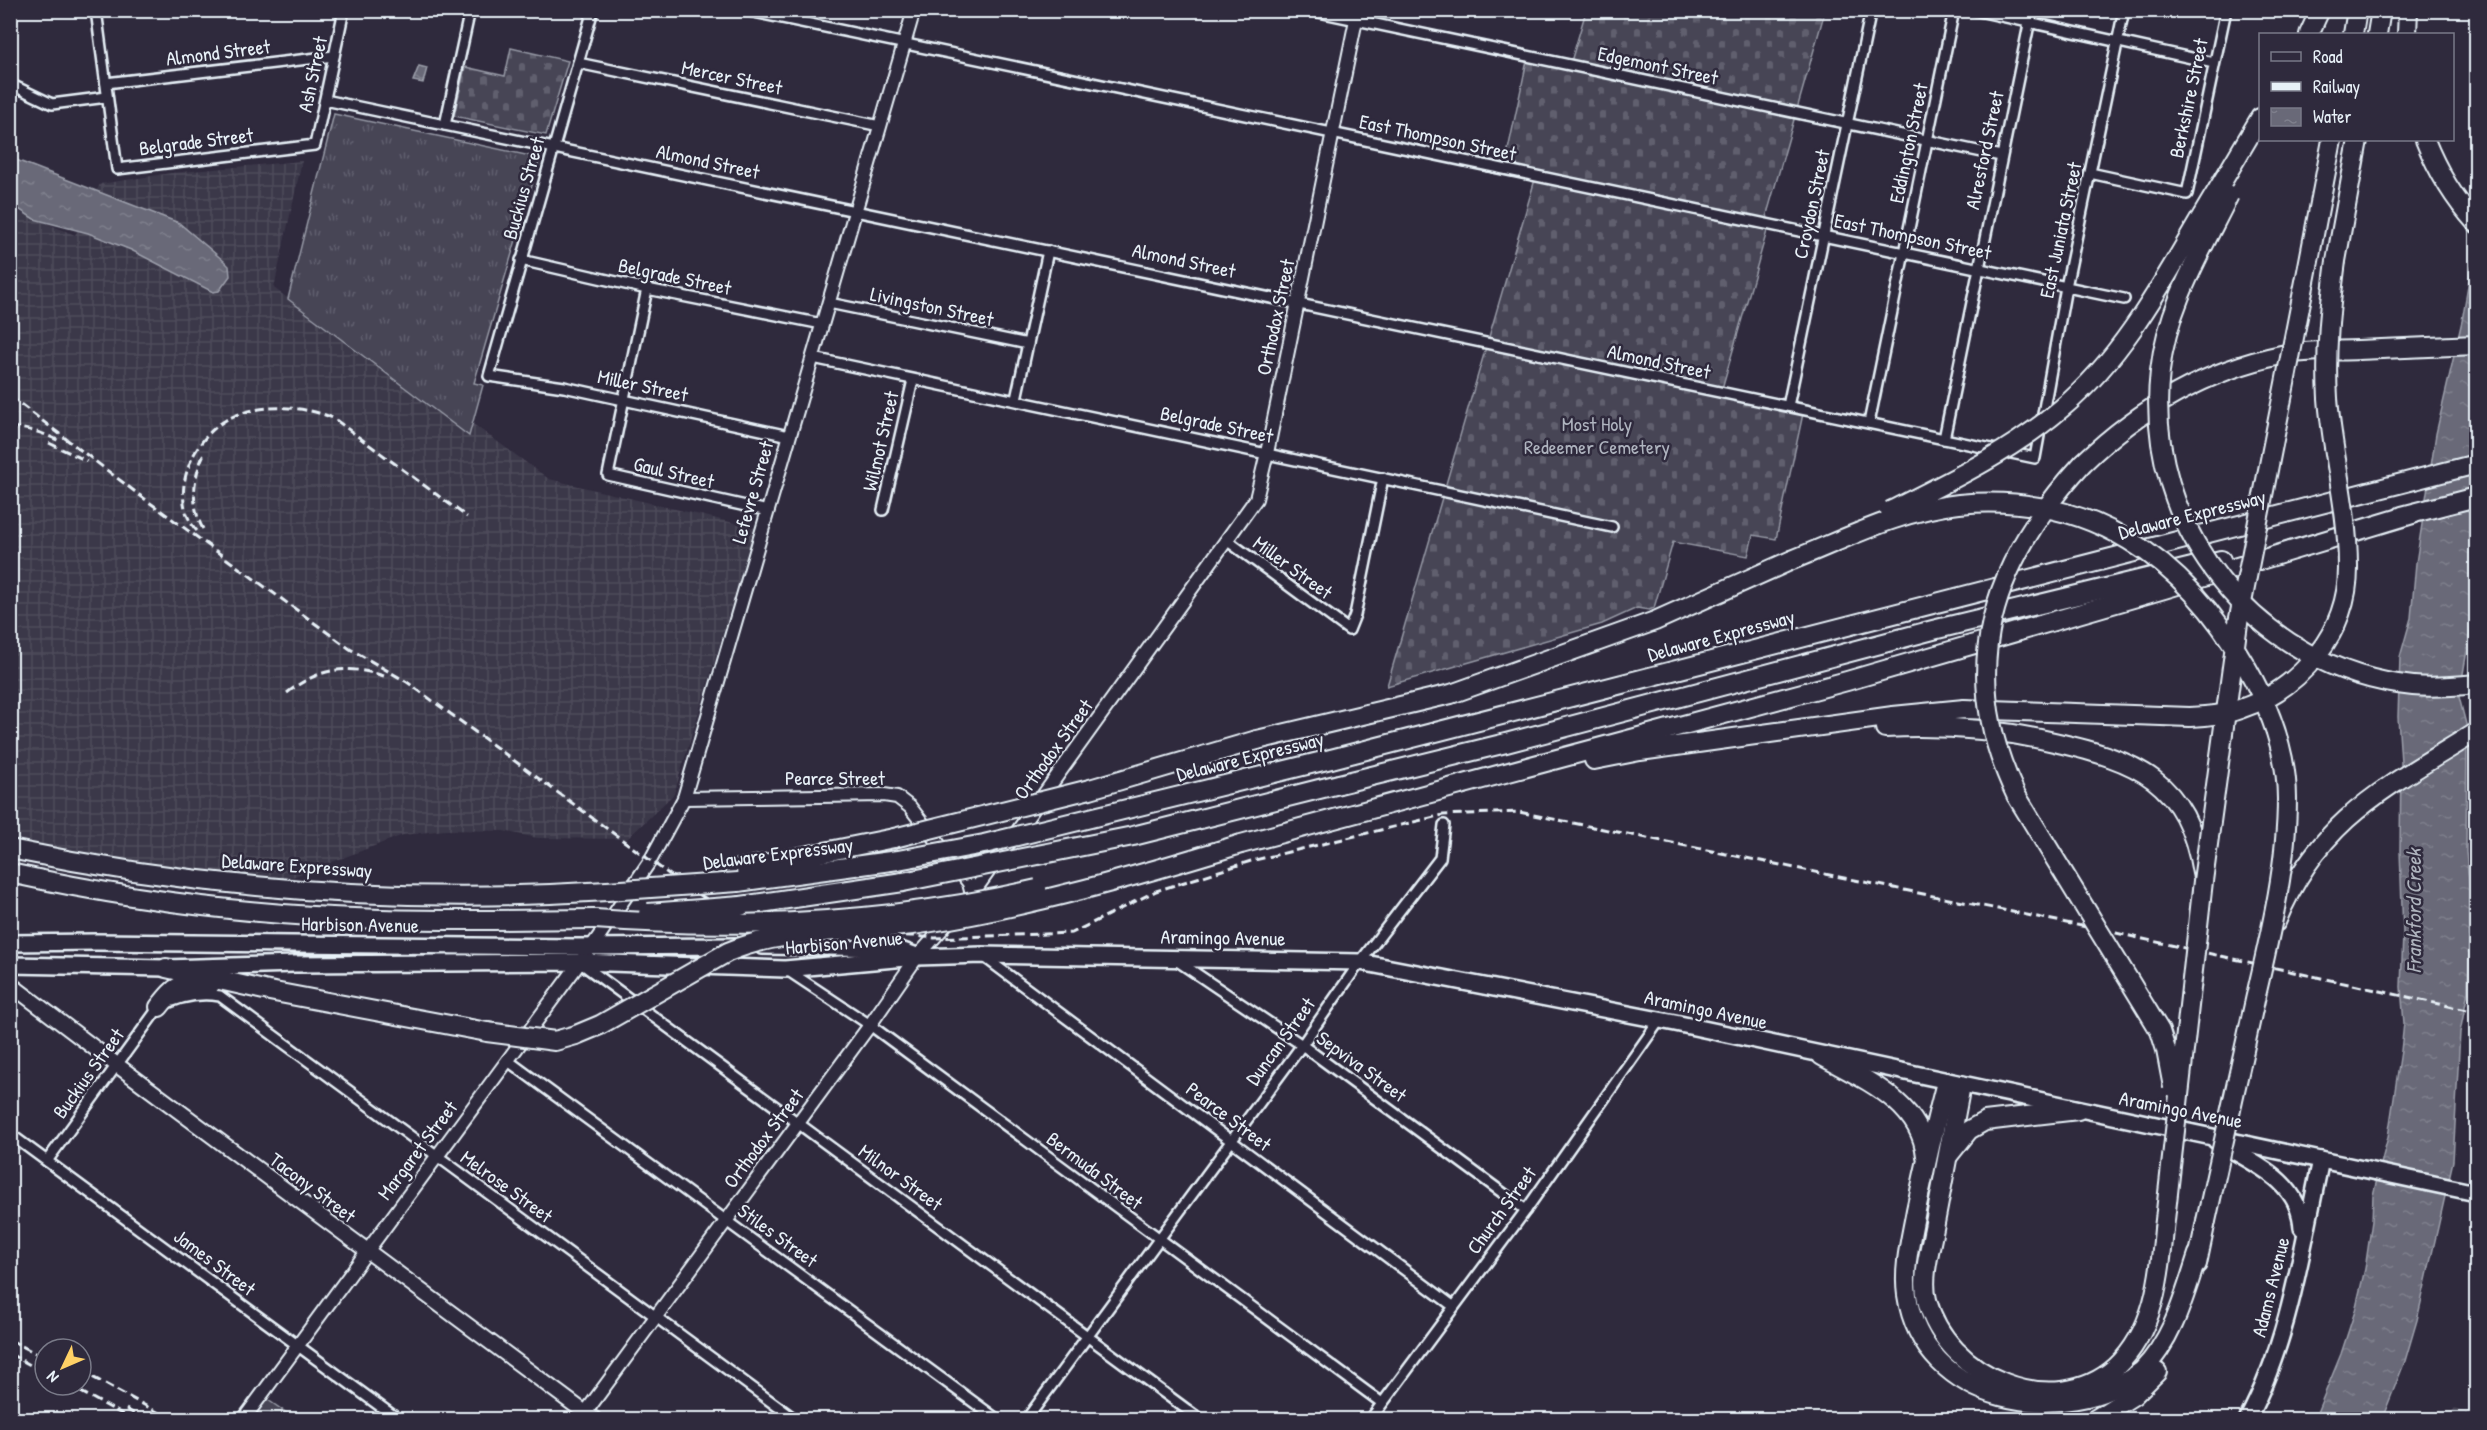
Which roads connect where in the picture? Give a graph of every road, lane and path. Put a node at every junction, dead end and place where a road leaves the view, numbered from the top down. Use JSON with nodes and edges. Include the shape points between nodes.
{"nodes":[{"id":1,"x":96,"y":10,"type":"edge"},
{"id":2,"x":344,"y":10,"type":"edge"},
{"id":3,"x":470,"y":10,"type":"edge"},
{"id":4,"x":593,"y":10,"type":"edge"},
{"id":5,"x":744,"y":10,"type":"edge"},
{"id":6,"x":914,"y":10,"type":"edge"},
{"id":7,"x":1308,"y":10,"type":"edge"},
{"id":8,"x":1871,"y":10,"type":"edge"},
{"id":9,"x":1954,"y":10,"type":"edge"},
{"id":10,"x":1974,"y":10,"type":"edge"},
{"id":11,"x":2032,"y":10,"type":"edge"},
{"id":12,"x":2124,"y":10,"type":"edge"},
{"id":13,"x":2226,"y":10,"type":"edge"},
{"id":14,"x":2320,"y":10,"type":"edge"},
{"id":15,"x":2357,"y":10,"type":"edge"},
{"id":16,"x":2381,"y":10,"type":"edge"},
{"id":17,"x":2408,"y":10,"type":"edge"},
{"id":18,"x":1357,"y":15,"type":"edge"},
{"id":19,"x":2029,"y":22,"type":"junction"},
{"id":20,"x":2309,"y":33,"type":"edge"},
{"id":21,"x":2353,"y":33,"type":"edge"},
{"id":22,"x":2377,"y":33,"type":"edge"},
{"id":23,"x":2407,"y":33,"type":"edge"},
{"id":24,"x":2118,"y":42,"type":"junction"},
{"id":25,"x":905,"y":44,"type":"junction"},
{"id":26,"x":334,"y":56,"type":"junction"},
{"id":27,"x":578,"y":63,"type":"junction"},
{"id":28,"x":2214,"y":63,"type":"junction"},
{"id":29,"x":106,"y":83,"type":"junction"},
{"id":30,"x":10,"y":84,"type":"edge"},
{"id":31,"x":107,"y":97,"type":"junction"},
{"id":32,"x":325,"y":100,"type":"junction"},
{"id":33,"x":2259,"y":120,"type":"edge"},
{"id":34,"x":1848,"y":122,"type":"junction"},
{"id":35,"x":445,"y":125,"type":"junction"},
{"id":36,"x":880,"y":126,"type":"junction"},
{"id":37,"x":1334,"y":133,"type":"junction"},
{"id":38,"x":2259,"y":137,"type":"edge"},
{"id":39,"x":1926,"y":139,"type":"junction"},
{"id":40,"x":2332,"y":141,"type":"edge"},
{"id":41,"x":2358,"y":141,"type":"edge"},
{"id":42,"x":2425,"y":141,"type":"edge"},
{"id":43,"x":315,"y":145,"type":"joint"},
{"id":44,"x":554,"y":146,"type":"junction"},
{"id":45,"x":2001,"y":156,"type":"junction"},
{"id":46,"x":2090,"y":173,"type":"junction"},
{"id":47,"x":2224,"y":192,"type":"junction"},
{"id":48,"x":855,"y":210,"type":"junction"},
{"id":49,"x":2471,"y":217,"type":"edge"},
{"id":50,"x":1822,"y":236,"type":"junction"},
{"id":51,"x":1048,"y":251,"type":"junction"},
{"id":52,"x":1903,"y":253,"type":"junction"},
{"id":53,"x":521,"y":260,"type":"junction"},
{"id":54,"x":1977,"y":268,"type":"junction"},
{"id":55,"x":2066,"y":287,"type":"junction"},
{"id":56,"x":647,"y":289,"type":"junction"},
{"id":57,"x":2124,"y":299,"type":"dead end"},
{"id":58,"x":829,"y":303,"type":"junction"},
{"id":59,"x":1298,"y":303,"type":"junction"},
{"id":60,"x":822,"y":324,"type":"junction"},
{"id":61,"x":1028,"y":344,"type":"junction"},
{"id":62,"x":2476,"y":345,"type":"edge"},
{"id":63,"x":813,"y":358,"type":"junction"},
{"id":64,"x":489,"y":376,"type":"joint"},
{"id":65,"x":912,"y":380,"type":"junction"},
{"id":66,"x":624,"y":399,"type":"junction"},
{"id":67,"x":1016,"y":399,"type":"junction"},
{"id":68,"x":1788,"y":406,"type":"junction"},
{"id":69,"x":1869,"y":423,"type":"junction"},
{"id":70,"x":789,"y":436,"type":"junction"},
{"id":71,"x":1944,"y":439,"type":"junction"},
{"id":72,"x":1268,"y":453,"type":"junction"},
{"id":73,"x":2035,"y":458,"type":"joint"},
{"id":74,"x":2476,"y":464,"type":"edge"},
{"id":75,"x":1383,"y":478,"type":"junction"},
{"id":76,"x":2476,"y":497,"type":"edge"},
{"id":77,"x":883,"y":510,"type":"dead end"},
{"id":78,"x":768,"y":511,"type":"junction"},
{"id":79,"x":2413,"y":514,"type":"junction"},
{"id":80,"x":1612,"y":527,"type":"dead end"},
{"id":81,"x":1228,"y":541,"type":"junction"},
{"id":82,"x":1792,"y":560,"type":"junction"},
{"id":83,"x":2476,"y":684,"type":"edge"},
{"id":84,"x":1785,"y":732,"type":"junction"},
{"id":85,"x":2476,"y":732,"type":"edge"},
{"id":86,"x":1451,"y":788,"type":"junction"},
{"id":87,"x":684,"y":798,"type":"junction"},
{"id":88,"x":1444,"y":825,"type":"dead end"},
{"id":89,"x":1241,"y":844,"type":"junction"},
{"id":90,"x":10,"y":849,"type":"edge"},
{"id":91,"x":10,"y":873,"type":"edge"},
{"id":92,"x":736,"y":876,"type":"junction"},
{"id":93,"x":2203,"y":881,"type":"junction"},
{"id":94,"x":972,"y":895,"type":"junction"},
{"id":95,"x":595,"y":919,"type":"junction"},
{"id":96,"x":10,"y":933,"type":"edge"},
{"id":97,"x":2269,"y":940,"type":"junction"},
{"id":98,"x":47,"y":942,"type":"junction"},
{"id":99,"x":10,"y":943,"type":"edge"},
{"id":100,"x":591,"y":947,"type":"junction"},
{"id":101,"x":982,"y":956,"type":"junction"},
{"id":102,"x":917,"y":957,"type":"junction"},
{"id":103,"x":1173,"y":957,"type":"junction"},
{"id":104,"x":580,"y":962,"type":"junction"},
{"id":105,"x":1359,"y":962,"type":"junction"},
{"id":106,"x":10,"y":965,"type":"edge"},
{"id":107,"x":166,"y":968,"type":"junction"},
{"id":108,"x":785,"y":969,"type":"junction"},
{"id":109,"x":10,"y":984,"type":"edge"},
{"id":110,"x":264,"y":990,"type":"junction"},
{"id":111,"x":159,"y":1007,"type":"junction"},
{"id":112,"x":1659,"y":1021,"type":"junction"},
{"id":113,"x":870,"y":1025,"type":"junction"},
{"id":114,"x":1302,"y":1045,"type":"junction"},
{"id":115,"x":1822,"y":1056,"type":"junction"},
{"id":116,"x":507,"y":1060,"type":"junction"},
{"id":117,"x":117,"y":1065,"type":"junction"},
{"id":118,"x":1953,"y":1083,"type":"junction"},
{"id":119,"x":2176,"y":1109,"type":"junction"},
{"id":120,"x":2078,"y":1110,"type":"junction"},
{"id":121,"x":799,"y":1123,"type":"junction"},
{"id":122,"x":10,"y":1134,"type":"edge"},
{"id":123,"x":2206,"y":1135,"type":"junction"},
{"id":124,"x":1229,"y":1141,"type":"junction"},
{"id":125,"x":1948,"y":1156,"type":"junction"},
{"id":126,"x":437,"y":1157,"type":"junction"},
{"id":127,"x":2321,"y":1160,"type":"junction"},
{"id":128,"x":47,"y":1161,"type":"junction"},
{"id":129,"x":1926,"y":1162,"type":"junction"},
{"id":130,"x":2472,"y":1192,"type":"edge"},
{"id":131,"x":1526,"y":1210,"type":"junction"},
{"id":132,"x":727,"y":1220,"type":"junction"},
{"id":133,"x":1158,"y":1239,"type":"junction"},
{"id":134,"x":366,"y":1251,"type":"junction"},
{"id":135,"x":2301,"y":1251,"type":"junction"},
{"id":136,"x":2198,"y":1254,"type":"junction"},
{"id":137,"x":1453,"y":1306,"type":"junction"},
{"id":138,"x":657,"y":1316,"type":"junction"},
{"id":139,"x":1087,"y":1336,"type":"junction"},
{"id":140,"x":297,"y":1345,"type":"junction"},
{"id":141,"x":1382,"y":1403,"type":"junction"},
{"id":142,"x":587,"y":1417,"type":"edge"},
{"id":143,"x":243,"y":1419,"type":"edge"},
{"id":144,"x":399,"y":1419,"type":"edge"},
{"id":145,"x":796,"y":1419,"type":"edge"},
{"id":146,"x":998,"y":1419,"type":"edge"},
{"id":147,"x":1026,"y":1419,"type":"edge"},
{"id":148,"x":1201,"y":1419,"type":"edge"},
{"id":149,"x":1370,"y":1419,"type":"edge"},
{"id":150,"x":2094,"y":1419,"type":"edge"},
{"id":151,"x":2247,"y":1419,"type":"edge"}],
"edges":[{"from":1,"to":29,"type":"street"},
{"from":2,"to":26,"type":"street","name":"Ash Street"},
{"from":3,"to":35,"type":"street"},
{"from":4,"to":27,"type":"street","name":"Buckius Street"},
{"from":5,"to":25,"type":"street","name":"East Thompson Street"},
{"from":6,"to":25,"type":"street","name":"Lefevre Street"},
{"from":7,"to":18,"type":"street","name":"Edgemont Street"},
{"from":8,"to":34,"type":"street","name":"Croydon Street"},
{"from":9,"to":39,"type":"street","name":"Eddington Street"},
{"from":10,"to":19,"type":"street"},
{"from":11,"to":19,"type":"street","name":"Alresford Street"},
{"from":12,"to":24,"type":"street","name":"East Juniata Street"},
{"from":13,"to":28,"type":"street","name":"Berkshire Street"},
{"from":14,"to":20,"type":"highway"},
{"from":15,"to":21,"type":"highway"},
{"from":16,"to":22,"type":"highway"},
{"from":17,"to":23,"type":"highway"},
{"from":18,"to":34,"type":"street","name":"Edgemont Street"},
{"from":18,"to":37,"type":"street","name":"Orthodox Street"},
{"from":19,"to":24,"type":"street"},
{"from":19,"to":45,"type":"street","name":"Alresford Street"},
{"from":24,"to":28,"type":"street"},
{"from":24,"to":46,"type":"street","name":"East Juniata Street"},
{"from":25,"to":36,"type":"street","name":"Lefevre Street"},
{"from":25,"to":37,"type":"street","name":"East Thompson Street"},
{"from":26,"to":29,"type":"street","name":"Almond Street"},
{"from":26,"to":32,"type":"street","name":"Ash Street"},
{"from":27,"to":36,"type":"street","name":"Mercer Street"},
{"from":27,"to":44,"type":"street","name":"Buckius Street"},
{"from":28,"to":46,"type":"street","name":"Berkshire Street","via":[[2187,194]]},
{"from":29,"to":31,"type":"street"},
{"from":30,"to":31,"type":"street","via":[[52,104]]},
{"from":31,"to":43,"type":"street","name":"Belgrade Street","via":[[117,169]]},
{"from":32,"to":35,"type":"street","name":"Almond Street"},
{"from":32,"to":43,"type":"street","name":"Ash Street"},
{"from":33,"to":47,"type":"highway"},
{"from":34,"to":39,"type":"street","name":"Edgemont Street"},
{"from":34,"to":50,"type":"street","name":"Croydon Street"},
{"from":35,"to":44,"type":"street","name":"Almond Street"},
{"from":36,"to":48,"type":"street","name":"Lefevre Street"},
{"from":37,"to":50,"type":"street","name":"East Thompson Street"},
{"from":37,"to":59,"type":"street","name":"Orthodox Street"},
{"from":38,"to":47,"type":"highway"},
{"from":39,"to":45,"type":"street","name":"Edgemont Street"},
{"from":39,"to":52,"type":"street","name":"Eddington Street"},
{"from":40,"to":93,"type":"highway","bridge":true,"via":[[2238,623]]},
{"from":41,"to":84,"type":"highway","bridge":true,"via":[[2336,261],[2327,373],[2347,544],[2347,584],[2338,619],[2320,650],[2297,677],[2247,707],[2190,717],[1964,709]]},
{"from":42,"to":49,"type":"highway","via":[[2440,172]]},
{"from":44,"to":48,"type":"street","name":"Almond Street"},
{"from":44,"to":53,"type":"street","name":"Buckius Street"},
{"from":45,"to":54,"type":"street","name":"Alresford Street"},
{"from":46,"to":55,"type":"street","name":"East Juniata Street"},
{"from":47,"to":82,"type":"highway","bridge":true,"via":[[2126,337],[2064,407],[1984,463]]},
{"from":47,"to":83,"type":"highway","bridge":true,"via":[[2177,301],[2160,372],[2160,441],[2169,483],[2187,529],[2237,601],[2271,631],[2310,655],[2349,672],[2391,683],[2434,687]]},
{"from":48,"to":51,"type":"street","name":"Almond Street"},
{"from":48,"to":58,"type":"street","name":"Lefevre Street"},
{"from":50,"to":52,"type":"street","name":"East Thompson Street"},
{"from":50,"to":68,"type":"street","name":"Croydon Street"},
{"from":51,"to":59,"type":"street","name":"Almond Street"},
{"from":51,"to":61,"type":"street"},
{"from":52,"to":54,"type":"street","name":"East Thompson Street"},
{"from":52,"to":69,"type":"street","name":"Eddington Street"},
{"from":53,"to":56,"type":"street","name":"Belgrade Street"},
{"from":53,"to":64,"type":"street","name":"Buckius Street"},
{"from":54,"to":55,"type":"street","name":"East Thompson Street"},
{"from":54,"to":71,"type":"street","name":"Alresford Street"},
{"from":55,"to":57,"type":"street","name":"East Thompson Street"},
{"from":55,"to":73,"type":"street","name":"East Juniata Street"},
{"from":56,"to":60,"type":"street","name":"Belgrade Street"},
{"from":56,"to":66,"type":"street"},
{"from":58,"to":60,"type":"street","name":"Lefevre Street"},
{"from":58,"to":61,"type":"street","name":"Livingston Street"},
{"from":59,"to":68,"type":"street","name":"Almond Street"},
{"from":59,"to":72,"type":"street","name":"Orthodox Street"},
{"from":60,"to":63,"type":"street","name":"Lefevre Street"},
{"from":61,"to":67,"type":"street"},
{"from":62,"to":119,"type":"highway","bridge":true,"via":[[2282,355],[2232,368],[2165,398],[2124,426],[2054,495],[2016,558],[1996,605],[1984,671],[1988,713],[1999,756],[2016,795],[2160,1031]]},
{"from":63,"to":65,"type":"street","name":"Belgrade Street"},
{"from":63,"to":70,"type":"street","name":"Lefevre Street"},
{"from":64,"to":66,"type":"street","name":"Miller Street"},
{"from":65,"to":67,"type":"street","name":"Belgrade Street"},
{"from":65,"to":77,"type":"street","name":"Wilmot Street"},
{"from":66,"to":70,"type":"street","name":"Miller Street"},
{"from":66,"to":78,"type":"street","name":"Gaul Street","via":[[608,476]]},
{"from":67,"to":72,"type":"street","name":"Belgrade Street"},
{"from":68,"to":69,"type":"street","name":"Almond Street"},
{"from":69,"to":71,"type":"street","name":"Almond Street"},
{"from":70,"to":78,"type":"street","name":"Lefevre Street"},
{"from":71,"to":73,"type":"street","name":"Almond Street"},
{"from":72,"to":75,"type":"street","name":"Belgrade Street"},
{"from":72,"to":81,"type":"street","name":"Orthodox Street","via":[[1256,499]]},
{"from":74,"to":92,"type":"highway","name":"Delaware Expressway","bridge":true,"via":[[1331,759],[984,844],[898,861]]},
{"from":75,"to":80,"type":"street","name":"Belgrade Street"},
{"from":75,"to":81,"type":"street","name":"Miller Street","via":[[1349,630]]},
{"from":76,"to":79,"type":"highway"},
{"from":78,"to":87,"type":"street","name":"Lefevre Street"},
{"from":79,"to":86,"type":"highway","via":[[1847,681]]},
{"from":79,"to":95,"type":"highway","bridge":true,"via":[[1933,630],[1506,743],[1132,836],[903,882],[741,906]]},
{"from":81,"to":94,"type":"street","name":"Orthodox Street"},
{"from":82,"to":92,"type":"highway","bridge":true,"via":[[1655,621],[1451,694],[1257,740],[1090,789]]},
{"from":82,"to":97,"type":"highway","bridge":true,"via":[[1909,515],[1983,503],[2037,507],[2091,522],[2116,532],[2163,562],[2221,625],[2255,681],[2279,740],[2285,767],[2286,824]]},
{"from":84,"to":86,"type":"highway","via":[[1640,752]]},
{"from":84,"to":93,"type":"highway","bridge":true,"via":[[1960,727],[2018,734],[2113,757],[2156,781],[2169,794],[2186,819],[2198,851]]},
{"from":85,"to":97,"type":"highway","bridge":true,"via":[[2362,804],[2337,827],[2297,879]]},
{"from":86,"to":89,"type":"highway"},
{"from":87,"to":94,"type":"street","name":"Pearce Street","via":[[897,797],[910,807],[949,856],[969,884]]},
{"from":87,"to":100,"type":"street","name":"Lefevre Street","via":[[650,861]]},
{"from":88,"to":105,"type":"street","name":"Duncan Street","via":[[1440,858]]},
{"from":89,"to":95,"type":"highway","bridge":true,"via":[[1014,894],[860,917],[697,925]]},
{"from":89,"to":110,"type":"highway","bridge":true,"via":[[990,913],[923,924],[777,936],[749,943],[600,1025],[555,1041]]},
{"from":90,"to":92,"type":"highway","name":"Delaware Expressway","bridge":true,"via":[[143,873],[316,892],[471,896],[607,891]]},
{"from":91,"to":95,"type":"highway","via":[[109,893],[222,908],[381,919]]},
{"from":93,"to":119,"type":"highway","bridge":true},
{"from":94,"to":102,"type":"street","name":"Orthodox Street"},
{"from":96,"to":98,"type":"main road"},
{"from":97,"to":136,"type":"highway","bridge":true},
{"from":98,"to":99,"type":"main road","name":"Harbison Avenue"},
{"from":98,"to":100,"type":"main road","name":"Harbison Avenue"},
{"from":100,"to":102,"type":"main road","name":"Harbison Avenue","via":[[895,948]]},
{"from":100,"to":104,"type":"street","name":"Lefevre Street"},
{"from":101,"to":102,"type":"main road","name":"Aramingo Avenue"},
{"from":101,"to":103,"type":"main road","name":"Aramingo Avenue"},
{"from":101,"to":124,"type":"street","name":"Pearce Street"},
{"from":102,"to":108,"type":"main road","name":"Harbison Avenue"},
{"from":102,"to":113,"type":"street","name":"Orthodox Street"},
{"from":103,"to":105,"type":"main road","name":"Aramingo Avenue"},
{"from":103,"to":114,"type":"street","name":"Sepviva Street"},
{"from":104,"to":107,"type":"main road","name":"Harbison Avenue"},
{"from":104,"to":108,"type":"main road","name":"Harbison Avenue"},
{"from":104,"to":116,"type":"street","name":"Margaret Street"},
{"from":104,"to":121,"type":"street","name":"Milnor Street"},
{"from":105,"to":112,"type":"main road","name":"Aramingo Avenue"},
{"from":105,"to":114,"type":"street","name":"Duncan Street"},
{"from":106,"to":107,"type":"main road","name":"Harbison Avenue"},
{"from":107,"to":110,"type":"highway"},
{"from":108,"to":113,"type":"street","name":"Bermuda Street"},
{"from":109,"to":117,"type":"main road","name":"Tacony Street"},
{"from":110,"to":111,"type":"highway","via":[[188,983],[173,989]]},
{"from":111,"to":117,"type":"street","name":"Buckius Street"},
{"from":111,"to":126,"type":"street","name":"Melrose Street","via":[[190,996],[220,996]]},
{"from":112,"to":115,"type":"main road","name":"Aramingo Avenue"},
{"from":112,"to":131,"type":"street","name":"Church Street"},
{"from":113,"to":121,"type":"street","name":"Orthodox Street"},
{"from":113,"to":133,"type":"street","name":"Bermuda Street"},
{"from":114,"to":124,"type":"street","name":"Duncan Street"},
{"from":114,"to":131,"type":"street","name":"Sepviva Street"},
{"from":115,"to":118,"type":"main road","name":"Aramingo Avenue"},
{"from":115,"to":129,"type":"highway","via":[[1901,1105],[1920,1132]]},
{"from":116,"to":126,"type":"street","name":"Margaret Street"},
{"from":116,"to":132,"type":"street","name":"Stiles Street"},
{"from":117,"to":128,"type":"street","name":"Buckius Street"},
{"from":117,"to":134,"type":"main road","name":"Tacony Street"},
{"from":118,"to":120,"type":"main road","name":"Aramingo Avenue"},
{"from":118,"to":125,"type":"highway"},
{"from":118,"to":129,"type":"highway"},
{"from":119,"to":125,"type":"highway","bridge":true,"via":[[2161,1268],[2146,1324],[2115,1367],[2081,1387],[2067,1390],[2019,1388],[1982,1372],[1953,1349],[1932,1316],[1926,1298],[1928,1262]]},
{"from":120,"to":123,"type":"main road","name":"Aramingo Avenue"},
{"from":120,"to":125,"type":"highway","via":[[1985,1121],[1969,1130]]},
{"from":121,"to":132,"type":"street","name":"Orthodox Street"},
{"from":121,"to":139,"type":"street","name":"Milnor Street"},
{"from":122,"to":128,"type":"street","name":"James Street"},
{"from":123,"to":127,"type":"main road","name":"Aramingo Avenue"},
{"from":123,"to":135,"type":"main road","via":[[2284,1182],[2300,1211]]},
{"from":124,"to":133,"type":"street","name":"Duncan Street"},
{"from":124,"to":137,"type":"street","name":"Pearce Street"},
{"from":126,"to":134,"type":"street","name":"Margaret Street"},
{"from":126,"to":138,"type":"street","name":"Melrose Street"},
{"from":127,"to":130,"type":"main road","name":"Aramingo Avenue"},
{"from":127,"to":135,"type":"main road","name":"Adams Avenue"},
{"from":128,"to":140,"type":"street","name":"James Street"},
{"from":129,"to":136,"type":"highway","via":[[1906,1266],[1907,1295],[1914,1321],[1924,1345],[1946,1372],[1971,1391],[1995,1402],[2022,1409],[2072,1410],[2122,1388],[2141,1372],[2170,1334]]},
{"from":131,"to":137,"type":"street","name":"Church Street"},
{"from":132,"to":138,"type":"street","name":"Orthodox Street"},
{"from":132,"to":146,"type":"street","name":"Stiles Street"},
{"from":133,"to":139,"type":"street","name":"Duncan Street"},
{"from":133,"to":141,"type":"street","name":"Bermuda Street"},
{"from":134,"to":140,"type":"street","name":"Margaret Street"},
{"from":134,"to":142,"type":"main road","name":"Tacony Street"},
{"from":135,"to":151,"type":"main road","name":"Adams Avenue","via":[[2271,1367]]},
{"from":136,"to":150,"type":"highway","via":[[2192,1298],[2173,1348],[2157,1373],[2134,1395]]},
{"from":137,"to":141,"type":"street","name":"Church Street"},
{"from":138,"to":142,"type":"street","name":"Orthodox Street"},
{"from":138,"to":145,"type":"street","name":"Melrose Street"},
{"from":139,"to":147,"type":"street","name":"Duncan Street"},
{"from":139,"to":148,"type":"street","name":"Milnor Street"},
{"from":140,"to":143,"type":"street","name":"Margaret Street"},
{"from":140,"to":144,"type":"street","name":"James Street"},
{"from":141,"to":149,"type":"street","name":"Church Street"}]}
